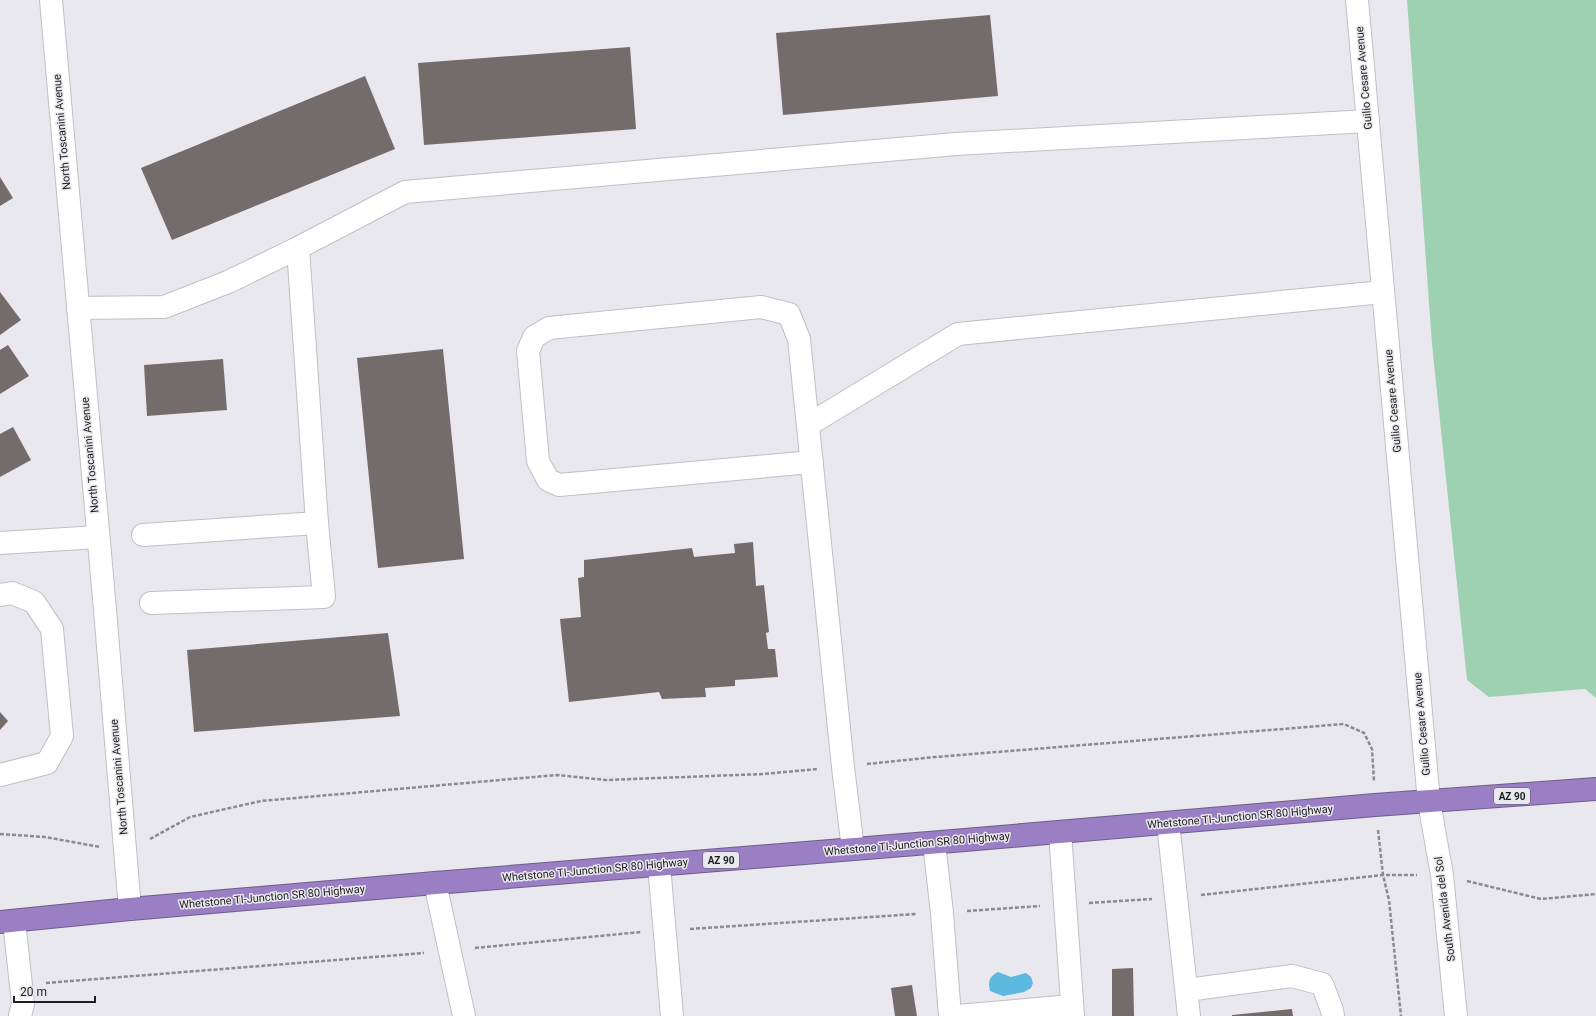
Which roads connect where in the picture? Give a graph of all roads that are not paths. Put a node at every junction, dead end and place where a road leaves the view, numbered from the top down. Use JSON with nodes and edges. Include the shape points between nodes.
{"nodes":[{"id":1,"x":51,"y":0,"type":"edge"},
{"id":2,"x":1357,"y":0,"type":"edge"},
{"id":3,"x":1368,"y":121,"type":"junction"},
{"id":4,"x":298,"y":248,"type":"junction"},
{"id":5,"x":1383,"y":292,"type":"junction"},
{"id":6,"x":78,"y":308,"type":"junction"},
{"id":7,"x":808,"y":425,"type":"junction"},
{"id":8,"x":812,"y":462,"type":"junction"},
{"id":9,"x":317,"y":523,"type":"junction"},
{"id":10,"x":143,"y":535,"type":"dead end"},
{"id":11,"x":98,"y":537,"type":"junction"},
{"id":12,"x":0,"y":543,"type":"edge"},
{"id":13,"x":0,"y":595,"type":"edge"},
{"id":14,"x":151,"y":603,"type":"dead end"},
{"id":15,"x":0,"y":775,"type":"edge"},
{"id":16,"x":1596,"y":789,"type":"edge"},
{"id":17,"x":1429,"y":802,"type":"junction"},
{"id":18,"x":1168,"y":823,"type":"junction"},
{"id":19,"x":1060,"y":832,"type":"junction"},
{"id":20,"x":934,"y":842,"type":"junction"},
{"id":21,"x":853,"y":849,"type":"junction"},
{"id":22,"x":659,"y":865,"type":"junction"},
{"id":23,"x":435,"y":883,"type":"junction"},
{"id":24,"x":130,"y":909,"type":"junction"},
{"id":25,"x":7,"y":922,"type":"edge"},
{"id":26,"x":1187,"y":990,"type":"junction"},
{"id":27,"x":1072,"y":1011,"type":"edge"},
{"id":28,"x":25,"y":1012,"type":"edge"},
{"id":29,"x":464,"y":1016,"type":"edge"},
{"id":30,"x":672,"y":1016,"type":"edge"},
{"id":31,"x":950,"y":1016,"type":"edge"},
{"id":32,"x":957,"y":1016,"type":"edge"},
{"id":33,"x":1189,"y":1016,"type":"edge"},
{"id":34,"x":1333,"y":1016,"type":"edge"},
{"id":35,"x":1456,"y":1016,"type":"edge"}],
"edges":[{"from":1,"to":6,"type":"street","name":"North Toscanini Avenue"},
{"from":2,"to":3,"type":"street","name":"Guilio Cesare Avenue"},
{"from":3,"to":4,"type":"street","via":[[956,144],[405,192]]},
{"from":3,"to":5,"type":"street","name":"Guilio Cesare Avenue"},
{"from":4,"to":6,"type":"street","via":[[228,282],[164,307]]},
{"from":4,"to":9,"type":"street"},
{"from":5,"to":7,"type":"street","via":[[958,334]]},
{"from":5,"to":17,"type":"street","name":"Guilio Cesare Avenue"},
{"from":6,"to":11,"type":"street","name":"North Toscanini Avenue"},
{"from":7,"to":8,"type":"street"},
{"from":7,"to":8,"type":"street","via":[[799,339],[789,314],[761,307],[549,328],[534,336],[528,351],[538,461],[548,480],[559,485]]},
{"from":8,"to":21,"type":"street"},
{"from":9,"to":10,"type":"street"},
{"from":9,"to":14,"type":"street","via":[[324,597]]},
{"from":11,"to":12,"type":"street"},
{"from":11,"to":24,"type":"street","name":"North Toscanini Avenue"},
{"from":13,"to":15,"type":"street","via":[[12,593],[34,602],[52,629],[62,736],[47,763]]},
{"from":16,"to":17,"type":"highway","number":"AZ 90"},
{"from":17,"to":18,"type":"highway","name":"Whetstone TI-Junction SR 80 Highway","number":"AZ 90"},
{"from":17,"to":35,"type":"street","name":"South Avenida del Sol","via":[[1442,875]]},
{"from":18,"to":19,"type":"highway","name":"Whetstone TI-Junction SR 80 Highway","number":"AZ 90"},
{"from":18,"to":26,"type":"street"},
{"from":19,"to":20,"type":"highway","name":"Whetstone TI-Junction SR 80 Highway","number":"AZ 90"},
{"from":19,"to":27,"type":"street"},
{"from":20,"to":21,"type":"highway","name":"Whetstone TI-Junction SR 80 Highway","number":"AZ 90"},
{"from":20,"to":31,"type":"street"},
{"from":21,"to":22,"type":"highway","name":"Whetstone TI-Junction SR 80 Highway","number":"AZ 90"},
{"from":22,"to":23,"type":"highway","name":"Whetstone TI-Junction SR 80 Highway","number":"AZ 90"},
{"from":22,"to":30,"type":"street"},
{"from":23,"to":24,"type":"highway","name":"Whetstone TI-Junction SR 80 Highway","number":"AZ 90"},
{"from":23,"to":29,"type":"street"},
{"from":24,"to":25,"type":"highway","name":"Whetstone TI-Junction SR 80 Highway","number":"AZ 90"},
{"from":25,"to":28,"type":"street"},
{"from":26,"to":33,"type":"street"},
{"from":26,"to":34,"type":"street","via":[[1292,976],[1322,984]]},
{"from":27,"to":32,"type":"street"}]}
